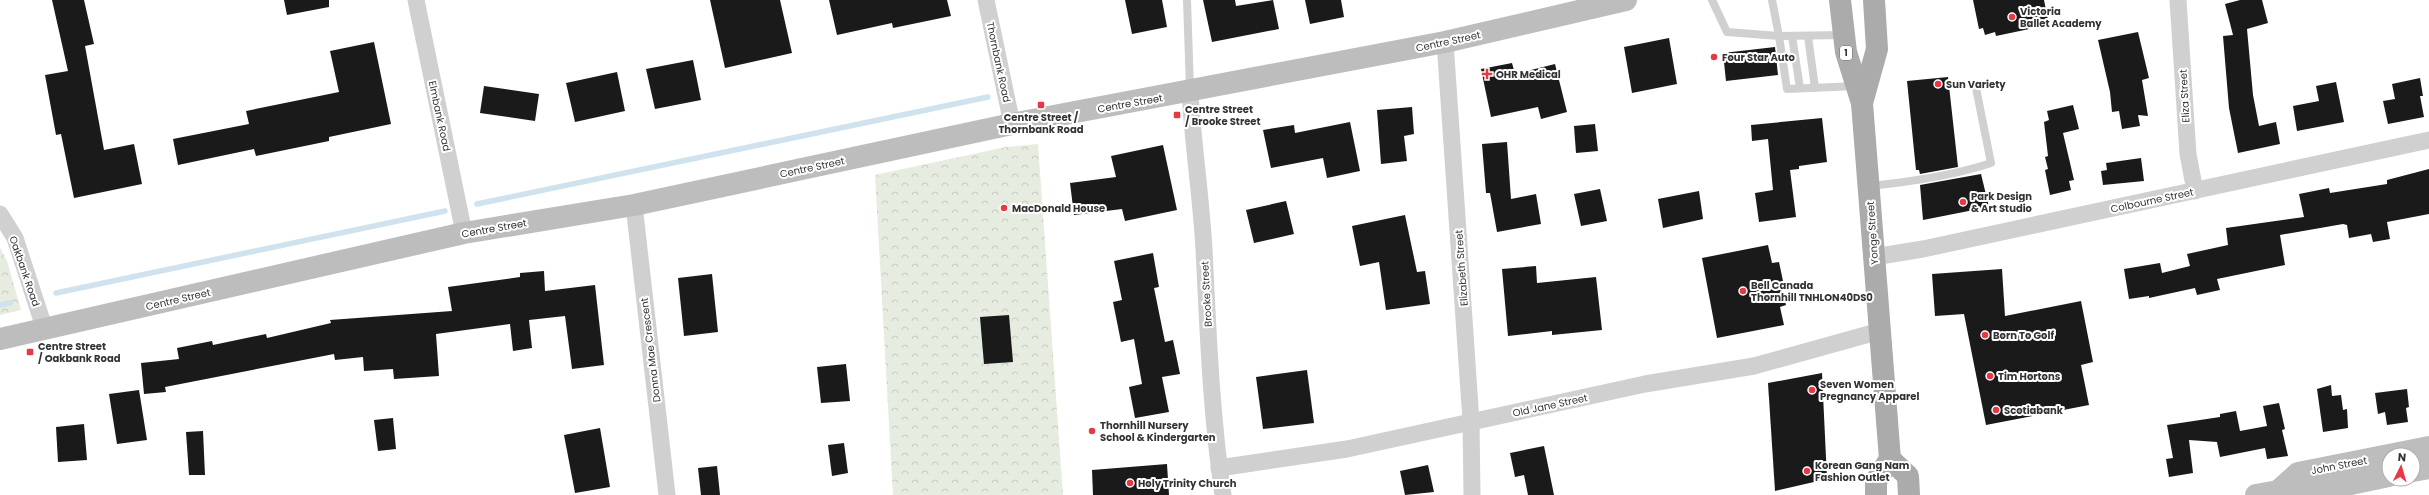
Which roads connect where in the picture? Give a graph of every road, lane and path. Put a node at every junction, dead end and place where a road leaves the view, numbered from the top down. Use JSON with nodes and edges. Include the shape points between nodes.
{"nodes":[{"id":1,"x":416,"y":0,"type":"edge"},
{"id":2,"x":986,"y":0,"type":"edge"},
{"id":3,"x":1187,"y":0,"type":"edge"},
{"id":4,"x":1626,"y":0,"type":"edge"},
{"id":5,"x":1712,"y":0,"type":"edge"},
{"id":6,"x":1772,"y":0,"type":"edge"},
{"id":7,"x":1840,"y":0,"type":"edge"},
{"id":8,"x":1874,"y":0,"type":"edge"},
{"id":9,"x":2178,"y":0,"type":"edge"},
{"id":10,"x":1844,"y":35,"type":"junction"},
{"id":11,"x":1779,"y":36,"type":"junction"},
{"id":12,"x":1792,"y":36,"type":"junction"},
{"id":13,"x":1808,"y":36,"type":"junction"},
{"id":14,"x":1445,"y":42,"type":"junction"},
{"id":15,"x":1800,"y":88,"type":"junction"},
{"id":16,"x":1815,"y":88,"type":"junction"},
{"id":17,"x":1976,"y":88,"type":"dead end"},
{"id":18,"x":1190,"y":92,"type":"junction"},
{"id":19,"x":1859,"y":95,"type":"junction"},
{"id":20,"x":1012,"y":124,"type":"junction"},
{"id":21,"x":2429,"y":140,"type":"edge"},
{"id":22,"x":1868,"y":186,"type":"junction"},
{"id":23,"x":2195,"y":191,"type":"junction"},
{"id":24,"x":634,"y":205,"type":"junction"},
{"id":25,"x":0,"y":214,"type":"edge"},
{"id":26,"x":464,"y":233,"type":"junction"},
{"id":27,"x":1874,"y":258,"type":"junction"},
{"id":28,"x":45,"y":330,"type":"junction"},
{"id":29,"x":1880,"y":331,"type":"junction"},
{"id":30,"x":0,"y":340,"type":"edge"},
{"id":31,"x":1471,"y":422,"type":"junction"},
{"id":32,"x":2429,"y":446,"type":"edge"},
{"id":33,"x":1890,"y":459,"type":"junction"},
{"id":34,"x":1219,"y":468,"type":"junction"},
{"id":35,"x":2381,"y":478,"type":"edge"},
{"id":36,"x":2278,"y":493,"type":"edge"},
{"id":37,"x":667,"y":495,"type":"edge"},
{"id":38,"x":1223,"y":495,"type":"edge"},
{"id":39,"x":1472,"y":495,"type":"edge"},
{"id":40,"x":1876,"y":495,"type":"edge"},
{"id":41,"x":1909,"y":495,"type":"edge"},
{"id":42,"x":2256,"y":495,"type":"edge"}],
"edges":[{"from":1,"to":26,"type":"street","name":"Elmbank Road"},
{"from":2,"to":20,"type":"street","name":"Thornbank Road"},
{"from":3,"to":18,"type":"lane"},
{"from":4,"to":14,"type":"main road","name":"Centre Street"},
{"from":5,"to":11,"type":"lane","via":[[1727,32]]},
{"from":6,"to":11,"type":"lane"},
{"from":7,"to":10,"type":"main road","name":"Yonge Street","number":"1"},
{"from":8,"to":19,"type":"main road","name":"Yonge Street","number":"1","via":[[1877,49]]},
{"from":9,"to":23,"type":"street","name":"Eliza Street","via":[[2188,154]]},
{"from":10,"to":13,"type":"lane"},
{"from":10,"to":19,"type":"main road","name":"Yonge Street","number":"1","via":[[1846,52]]},
{"from":11,"to":12,"type":"lane"},
{"from":11,"to":15,"type":"lane","via":[[1787,89]]},
{"from":12,"to":13,"type":"lane"},
{"from":12,"to":15,"type":"lane"},
{"from":13,"to":16,"type":"lane"},
{"from":14,"to":18,"type":"main road","name":"Centre Street"},
{"from":14,"to":31,"type":"street","name":"Elizabeth Street"},
{"from":15,"to":16,"type":"lane"},
{"from":16,"to":19,"type":"lane"},
{"from":17,"to":22,"type":"lane","via":[[1991,164],[1916,180]]},
{"from":18,"to":20,"type":"main road","name":"Centre Street"},
{"from":18,"to":34,"type":"street","name":"Brooke Street"},
{"from":19,"to":22,"type":"main road","name":"Yonge Street","number":"1"},
{"from":20,"to":24,"type":"main road","name":"Centre Street"},
{"from":21,"to":23,"type":"street","name":"Colbourne Street"},
{"from":22,"to":27,"type":"main road","name":"Yonge Street","number":"1"},
{"from":23,"to":27,"type":"street","name":"Colbourne Street"},
{"from":24,"to":26,"type":"main road","name":"Centre Street"},
{"from":24,"to":37,"type":"street","name":"Donna Mae Crescent"},
{"from":25,"to":28,"type":"street","name":"Oakbank Road","via":[[15,238]]},
{"from":26,"to":28,"type":"main road","name":"Centre Street"},
{"from":27,"to":29,"type":"main road","name":"Yonge Street","number":"1"},
{"from":28,"to":30,"type":"main road","name":"Centre Street"},
{"from":29,"to":31,"type":"street","name":"Old Jane Street","via":[[1754,366],[1645,384]]},
{"from":29,"to":33,"type":"main road","name":"Yonge Street","number":"1"},
{"from":31,"to":34,"type":"street","name":"Old Jane Street","via":[[1347,449]]},
{"from":31,"to":39,"type":"street","name":"Elizabeth Street"},
{"from":32,"to":36,"type":"main road","name":"John Street","via":[[2298,473]]},
{"from":33,"to":40,"type":"main road","via":[[1876,482]]},
{"from":33,"to":41,"type":"main road","via":[[1908,476]]},
{"from":34,"to":38,"type":"street","name":"Brooke Street"},
{"from":35,"to":36,"type":"main road","name":"John Street","via":[[2303,494]]},
{"from":36,"to":42,"type":"main road","name":"John Street"}]}
